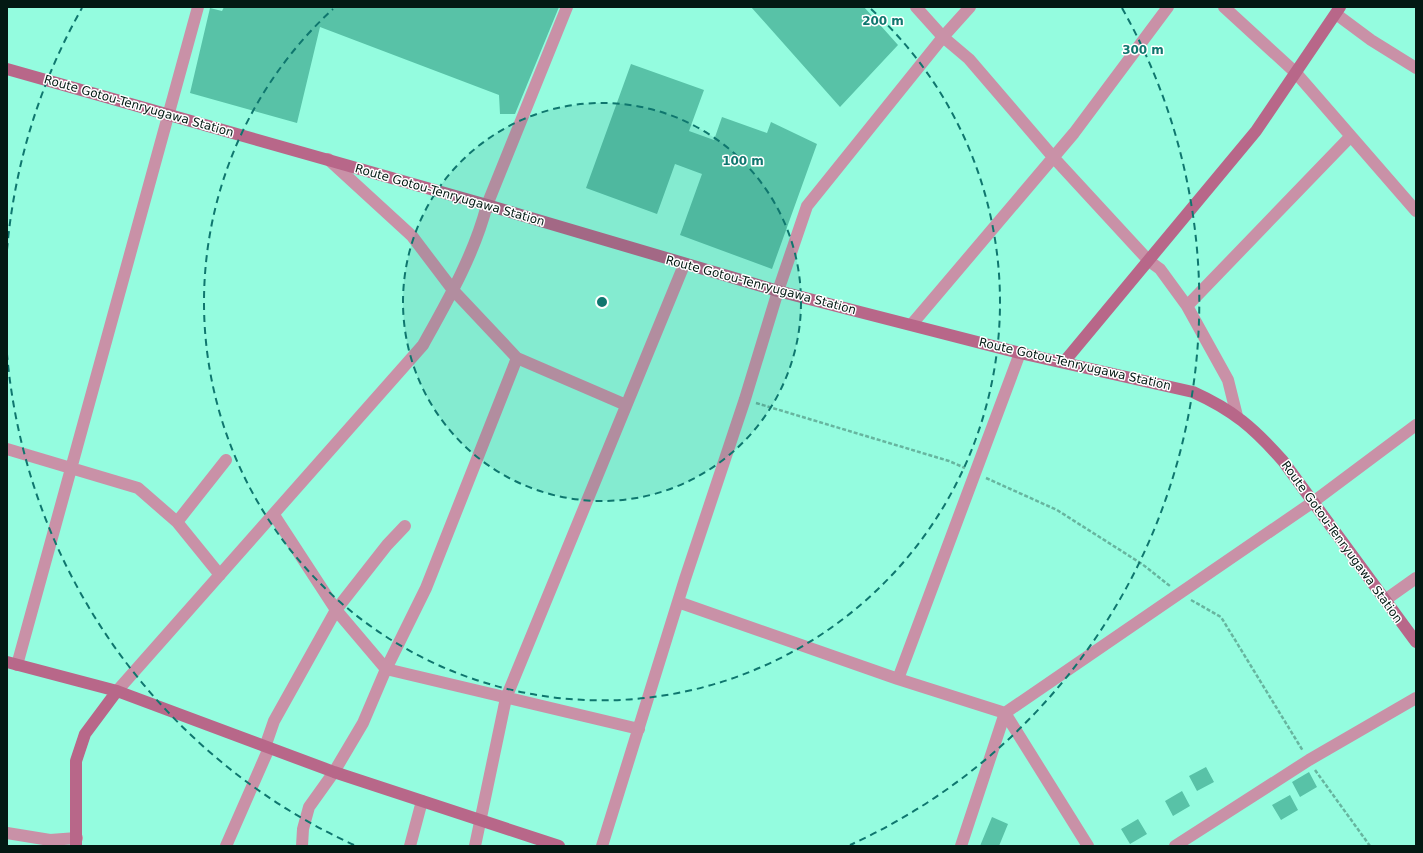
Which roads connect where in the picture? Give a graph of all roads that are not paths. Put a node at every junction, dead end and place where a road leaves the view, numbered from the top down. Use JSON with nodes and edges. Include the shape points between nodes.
{"nodes":[{"id":1,"x":198,"y":7,"type":"edge"},
{"id":2,"x":567,"y":7,"type":"edge"},
{"id":3,"x":916,"y":7,"type":"edge"},
{"id":4,"x":970,"y":7,"type":"edge"},
{"id":5,"x":1168,"y":7,"type":"edge"},
{"id":6,"x":1224,"y":7,"type":"edge"},
{"id":7,"x":1338,"y":10,"type":"edge"},
{"id":8,"x":943,"y":37,"type":"junction"},
{"id":9,"x":1416,"y":68,"type":"edge"},
{"id":10,"x":7,"y":69,"type":"edge"},
{"id":11,"x":1296,"y":73,"type":"junction"},
{"id":12,"x":169,"y":114,"type":"junction"},
{"id":13,"x":1350,"y":136,"type":"junction"},
{"id":14,"x":1054,"y":158,"type":"junction"},
{"id":15,"x":328,"y":159,"type":"junction"},
{"id":16,"x":487,"y":204,"type":"junction"},
{"id":17,"x":1416,"y":211,"type":"edge"},
{"id":18,"x":1149,"y":261,"type":"junction"},
{"id":19,"x":684,"y":265,"type":"junction"},
{"id":20,"x":453,"y":290,"type":"junction"},
{"id":21,"x":778,"y":291,"type":"junction"},
{"id":22,"x":1187,"y":306,"type":"junction"},
{"id":23,"x":912,"y":324,"type":"junction"},
{"id":24,"x":1020,"y":353,"type":"junction"},
{"id":25,"x":517,"y":358,"type":"junction"},
{"id":26,"x":1064,"y":362,"type":"junction"},
{"id":27,"x":626,"y":405,"type":"junction"},
{"id":28,"x":1237,"y":416,"type":"junction"},
{"id":29,"x":1416,"y":425,"type":"edge"},
{"id":30,"x":7,"y":449,"type":"edge"},
{"id":31,"x":226,"y":460,"type":"dead end"},
{"id":32,"x":71,"y":466,"type":"junction"},
{"id":33,"x":1313,"y":502,"type":"junction"},
{"id":34,"x":274,"y":515,"type":"junction"},
{"id":35,"x":177,"y":522,"type":"junction"},
{"id":36,"x":405,"y":526,"type":"dead end"},
{"id":37,"x":220,"y":575,"type":"junction"},
{"id":38,"x":1416,"y":578,"type":"edge"},
{"id":39,"x":1385,"y":600,"type":"junction"},
{"id":40,"x":678,"y":602,"type":"junction"},
{"id":41,"x":336,"y":610,"type":"junction"},
{"id":42,"x":1416,"y":642,"type":"edge"},
{"id":43,"x":12,"y":664,"type":"edge"},
{"id":44,"x":386,"y":669,"type":"junction"},
{"id":45,"x":898,"y":679,"type":"junction"},
{"id":46,"x":117,"y":691,"type":"junction"},
{"id":47,"x":506,"y":698,"type":"junction"},
{"id":48,"x":1416,"y":698,"type":"edge"},
{"id":49,"x":1005,"y":713,"type":"junction"},
{"id":50,"x":639,"y":729,"type":"junction"},
{"id":51,"x":267,"y":748,"type":"junction"},
{"id":52,"x":334,"y":772,"type":"junction"},
{"id":53,"x":422,"y":801,"type":"junction"},
{"id":54,"x":481,"y":820,"type":"junction"},
{"id":55,"x":7,"y":833,"type":"edge"},
{"id":56,"x":76,"y":842,"type":"edge"},
{"id":57,"x":49,"y":843,"type":"edge"},
{"id":58,"x":226,"y":846,"type":"edge"},
{"id":59,"x":302,"y":846,"type":"edge"},
{"id":60,"x":410,"y":846,"type":"edge"},
{"id":61,"x":475,"y":846,"type":"edge"},
{"id":62,"x":559,"y":846,"type":"edge"},
{"id":63,"x":602,"y":846,"type":"edge"},
{"id":64,"x":961,"y":846,"type":"edge"},
{"id":65,"x":1088,"y":846,"type":"edge"},
{"id":66,"x":1175,"y":846,"type":"edge"}],
"edges":[{"from":1,"to":12,"type":"street"},
{"from":2,"to":16,"type":"street"},
{"from":3,"to":8,"type":"street"},
{"from":4,"to":8,"type":"street"},
{"from":5,"to":14,"type":"street"},
{"from":6,"to":11,"type":"street"},
{"from":7,"to":9,"type":"street","via":[[1371,40]]},
{"from":7,"to":11,"type":"main road"},
{"from":8,"to":14,"type":"street","via":[[969,59]]},
{"from":8,"to":21,"type":"street","via":[[807,206]]},
{"from":10,"to":12,"type":"main road","name":"Route Gotou-Tenryugawa Station"},
{"from":11,"to":13,"type":"street"},
{"from":11,"to":18,"type":"main road","via":[[1256,131]]},
{"from":12,"to":15,"type":"main road","name":"Route Gotou-Tenryugawa Station"},
{"from":12,"to":32,"type":"street"},
{"from":13,"to":17,"type":"street"},
{"from":13,"to":22,"type":"street"},
{"from":14,"to":18,"type":"street"},
{"from":14,"to":23,"type":"street"},
{"from":15,"to":16,"type":"main road","name":"Route Gotou-Tenryugawa Station"},
{"from":15,"to":20,"type":"street","via":[[412,236]]},
{"from":16,"to":19,"type":"main road","name":"Route Gotou-Tenryugawa Station"},
{"from":16,"to":20,"type":"street","via":[[480,230]]},
{"from":18,"to":22,"type":"street","via":[[1160,269]]},
{"from":18,"to":26,"type":"main road"},
{"from":19,"to":21,"type":"main road","name":"Route Gotou-Tenryugawa Station"},
{"from":19,"to":27,"type":"street"},
{"from":20,"to":25,"type":"street"},
{"from":20,"to":34,"type":"street","via":[[423,345]]},
{"from":21,"to":23,"type":"main road","name":"Route Gotou-Tenryugawa Station"},
{"from":21,"to":40,"type":"street"},
{"from":22,"to":28,"type":"street","via":[[1228,380]]},
{"from":23,"to":24,"type":"main road","name":"Route Gotou-Tenryugawa Station"},
{"from":24,"to":26,"type":"main road","name":"Route Gotou-Tenryugawa Station"},
{"from":24,"to":45,"type":"street"},
{"from":25,"to":27,"type":"street"},
{"from":25,"to":44,"type":"street","via":[[426,588]]},
{"from":26,"to":28,"type":"main road","name":"Route Gotou-Tenryugawa Station","via":[[1193,392],[1216,402]]},
{"from":27,"to":47,"type":"street"},
{"from":28,"to":33,"type":"main road","name":"Route Gotou-Tenryugawa Station","via":[[1283,461]]},
{"from":29,"to":33,"type":"street"},
{"from":30,"to":32,"type":"street"},
{"from":31,"to":35,"type":"street"},
{"from":32,"to":35,"type":"street","via":[[138,488]]},
{"from":32,"to":43,"type":"street"},
{"from":33,"to":39,"type":"main road","name":"Route Gotou-Tenryugawa Station"},
{"from":33,"to":49,"type":"street"},
{"from":34,"to":37,"type":"street"},
{"from":34,"to":41,"type":"street"},
{"from":35,"to":37,"type":"street"},
{"from":36,"to":41,"type":"street"},
{"from":37,"to":46,"type":"street"},
{"from":38,"to":39,"type":"street"},
{"from":39,"to":42,"type":"main road","name":"Route Gotou-Tenryugawa Station"},
{"from":40,"to":45,"type":"street"},
{"from":40,"to":50,"type":"street"},
{"from":41,"to":44,"type":"street"},
{"from":41,"to":51,"type":"street","via":[[274,721]]},
{"from":43,"to":46,"type":"main road"},
{"from":44,"to":47,"type":"street"},
{"from":44,"to":52,"type":"street","via":[[363,723]]},
{"from":45,"to":49,"type":"street"},
{"from":46,"to":51,"type":"main road"},
{"from":46,"to":56,"type":"main road","via":[[85,734],[76,761]]},
{"from":47,"to":50,"type":"street"},
{"from":47,"to":54,"type":"street"},
{"from":48,"to":66,"type":"street","via":[[1308,760]]},
{"from":49,"to":64,"type":"street"},
{"from":49,"to":65,"type":"street"},
{"from":50,"to":63,"type":"street"},
{"from":51,"to":52,"type":"main road"},
{"from":51,"to":58,"type":"street"},
{"from":52,"to":53,"type":"main road"},
{"from":52,"to":59,"type":"street","via":[[309,807],[303,829]]},
{"from":53,"to":54,"type":"main road"},
{"from":53,"to":60,"type":"street"},
{"from":54,"to":61,"type":"street"},
{"from":54,"to":62,"type":"main road"},
{"from":55,"to":57,"type":"street"},
{"from":56,"to":57,"type":"street"}]}
